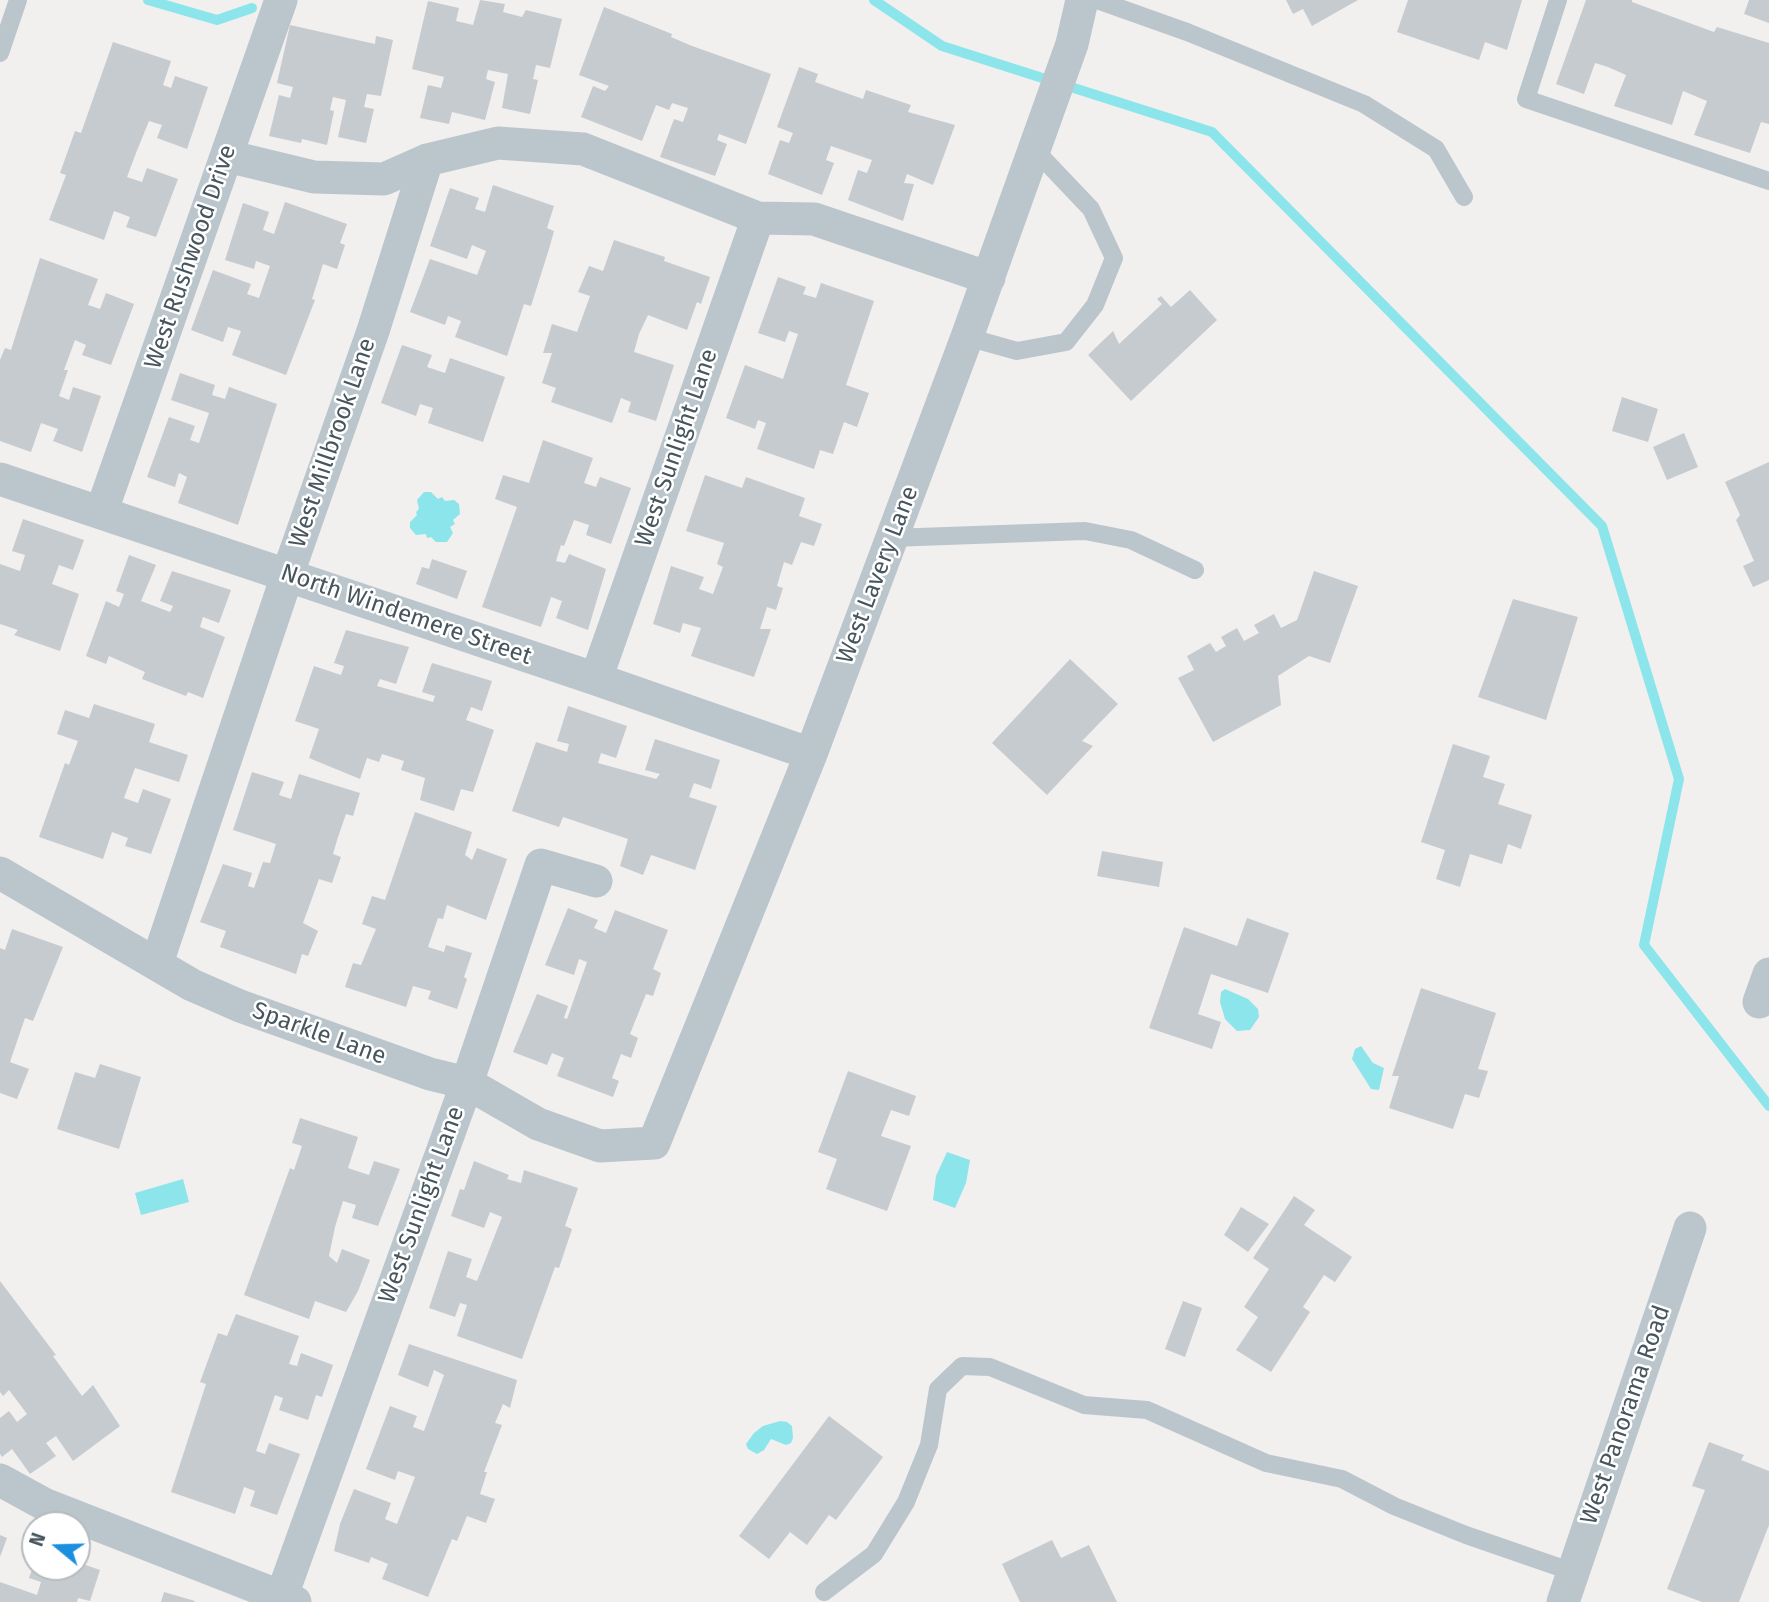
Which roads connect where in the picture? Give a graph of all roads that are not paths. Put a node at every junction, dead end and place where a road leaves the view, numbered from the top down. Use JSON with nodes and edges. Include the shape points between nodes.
{"nodes":[{"id":1,"x":19,"y":0,"type":"edge"},
{"id":2,"x":281,"y":0,"type":"edge"},
{"id":3,"x":1082,"y":0,"type":"edge"},
{"id":4,"x":1097,"y":0,"type":"edge"},
{"id":5,"x":1558,"y":0,"type":"edge"},
{"id":6,"x":0,"y":53,"type":"edge"},
{"id":7,"x":1034,"y":149,"type":"junction"},
{"id":8,"x":226,"y":156,"type":"junction"},
{"id":9,"x":427,"y":160,"type":"junction"},
{"id":10,"x":1769,"y":181,"type":"edge"},
{"id":11,"x":1465,"y":197,"type":"dead end"},
{"id":12,"x":758,"y":218,"type":"junction"},
{"id":13,"x":989,"y":278,"type":"junction"},
{"id":14,"x":967,"y":338,"type":"junction"},
{"id":15,"x":0,"y":479,"type":"edge"},
{"id":16,"x":101,"y":513,"type":"junction"},
{"id":17,"x":891,"y":538,"type":"junction"},
{"id":18,"x":1195,"y":570,"type":"dead end"},
{"id":19,"x":287,"y":576,"type":"junction"},
{"id":20,"x":596,"y":679,"type":"junction"},
{"id":21,"x":810,"y":754,"type":"junction"},
{"id":22,"x":0,"y":873,"type":"edge"},
{"id":23,"x":596,"y":881,"type":"dead end"},
{"id":24,"x":157,"y":963,"type":"junction"},
{"id":25,"x":467,"y":1083,"type":"junction"},
{"id":26,"x":654,"y":1143,"type":"joint"},
{"id":27,"x":1690,"y":1228,"type":"dead end"},
{"id":28,"x":0,"y":1480,"type":"edge"},
{"id":29,"x":1568,"y":1587,"type":"edge"},
{"id":30,"x":824,"y":1592,"type":"dead end"},
{"id":31,"x":288,"y":1600,"type":"edge"}],
"edges":[{"from":1,"to":6,"type":"lane"},
{"from":2,"to":8,"type":"street","name":"West Rushwood Drive"},
{"from":3,"to":7,"type":"street","name":"West Lavery Lane","via":[[1066,62]]},
{"from":4,"to":11,"type":"lane","via":[[1364,104],[1436,149]]},
{"from":5,"to":10,"type":"lane","via":[[1526,99]]},
{"from":7,"to":13,"type":"street","name":"West Lavery Lane"},
{"from":7,"to":14,"type":"lane","via":[[1091,209],[1114,258],[1095,305],[1066,342],[1017,351]]},
{"from":8,"to":9,"type":"street","via":[[314,177],[384,179]]},
{"from":8,"to":16,"type":"street","name":"West Rushwood Drive"},
{"from":9,"to":12,"type":"street","via":[[498,143],[583,149]]},
{"from":9,"to":19,"type":"street","name":"West Millbrook Lane"},
{"from":12,"to":13,"type":"street","via":[[814,219]]},
{"from":12,"to":20,"type":"street","name":"West Sunlight Lane"},
{"from":13,"to":14,"type":"street","name":"West Lavery Lane"},
{"from":14,"to":17,"type":"street","name":"West Lavery Lane"},
{"from":15,"to":16,"type":"street","name":"North Windemere Street"},
{"from":16,"to":19,"type":"street","name":"North Windemere Street"},
{"from":17,"to":18,"type":"lane","via":[[1085,531],[1131,540]]},
{"from":17,"to":21,"type":"street","name":"West Lavery Lane"},
{"from":19,"to":20,"type":"street","name":"North Windemere Street"},
{"from":19,"to":24,"type":"street","name":"West Millbrook Lane"},
{"from":20,"to":21,"type":"street","name":"North Windemere Street"},
{"from":21,"to":26,"type":"street","name":"West Lavery Lane"},
{"from":22,"to":24,"type":"street","name":"Sparkle Lane"},
{"from":23,"to":25,"type":"street","name":"West Sunlight Lane","via":[[541,865]]},
{"from":24,"to":25,"type":"street","name":"Sparkle Lane","via":[[240,1006]]},
{"from":25,"to":26,"type":"street","name":"Sparkle Lane","via":[[538,1124],[600,1146]]},
{"from":25,"to":31,"type":"street","name":"West Sunlight Lane"},
{"from":27,"to":29,"type":"street","name":"West Panorama Road"},
{"from":28,"to":31,"type":"street","via":[[44,1504]]},
{"from":29,"to":30,"type":"lane","via":[[1342,1479],[1266,1463],[1147,1410],[1084,1405],[990,1367],[962,1366],[938,1389],[929,1445],[906,1502],[874,1554]]}]}
